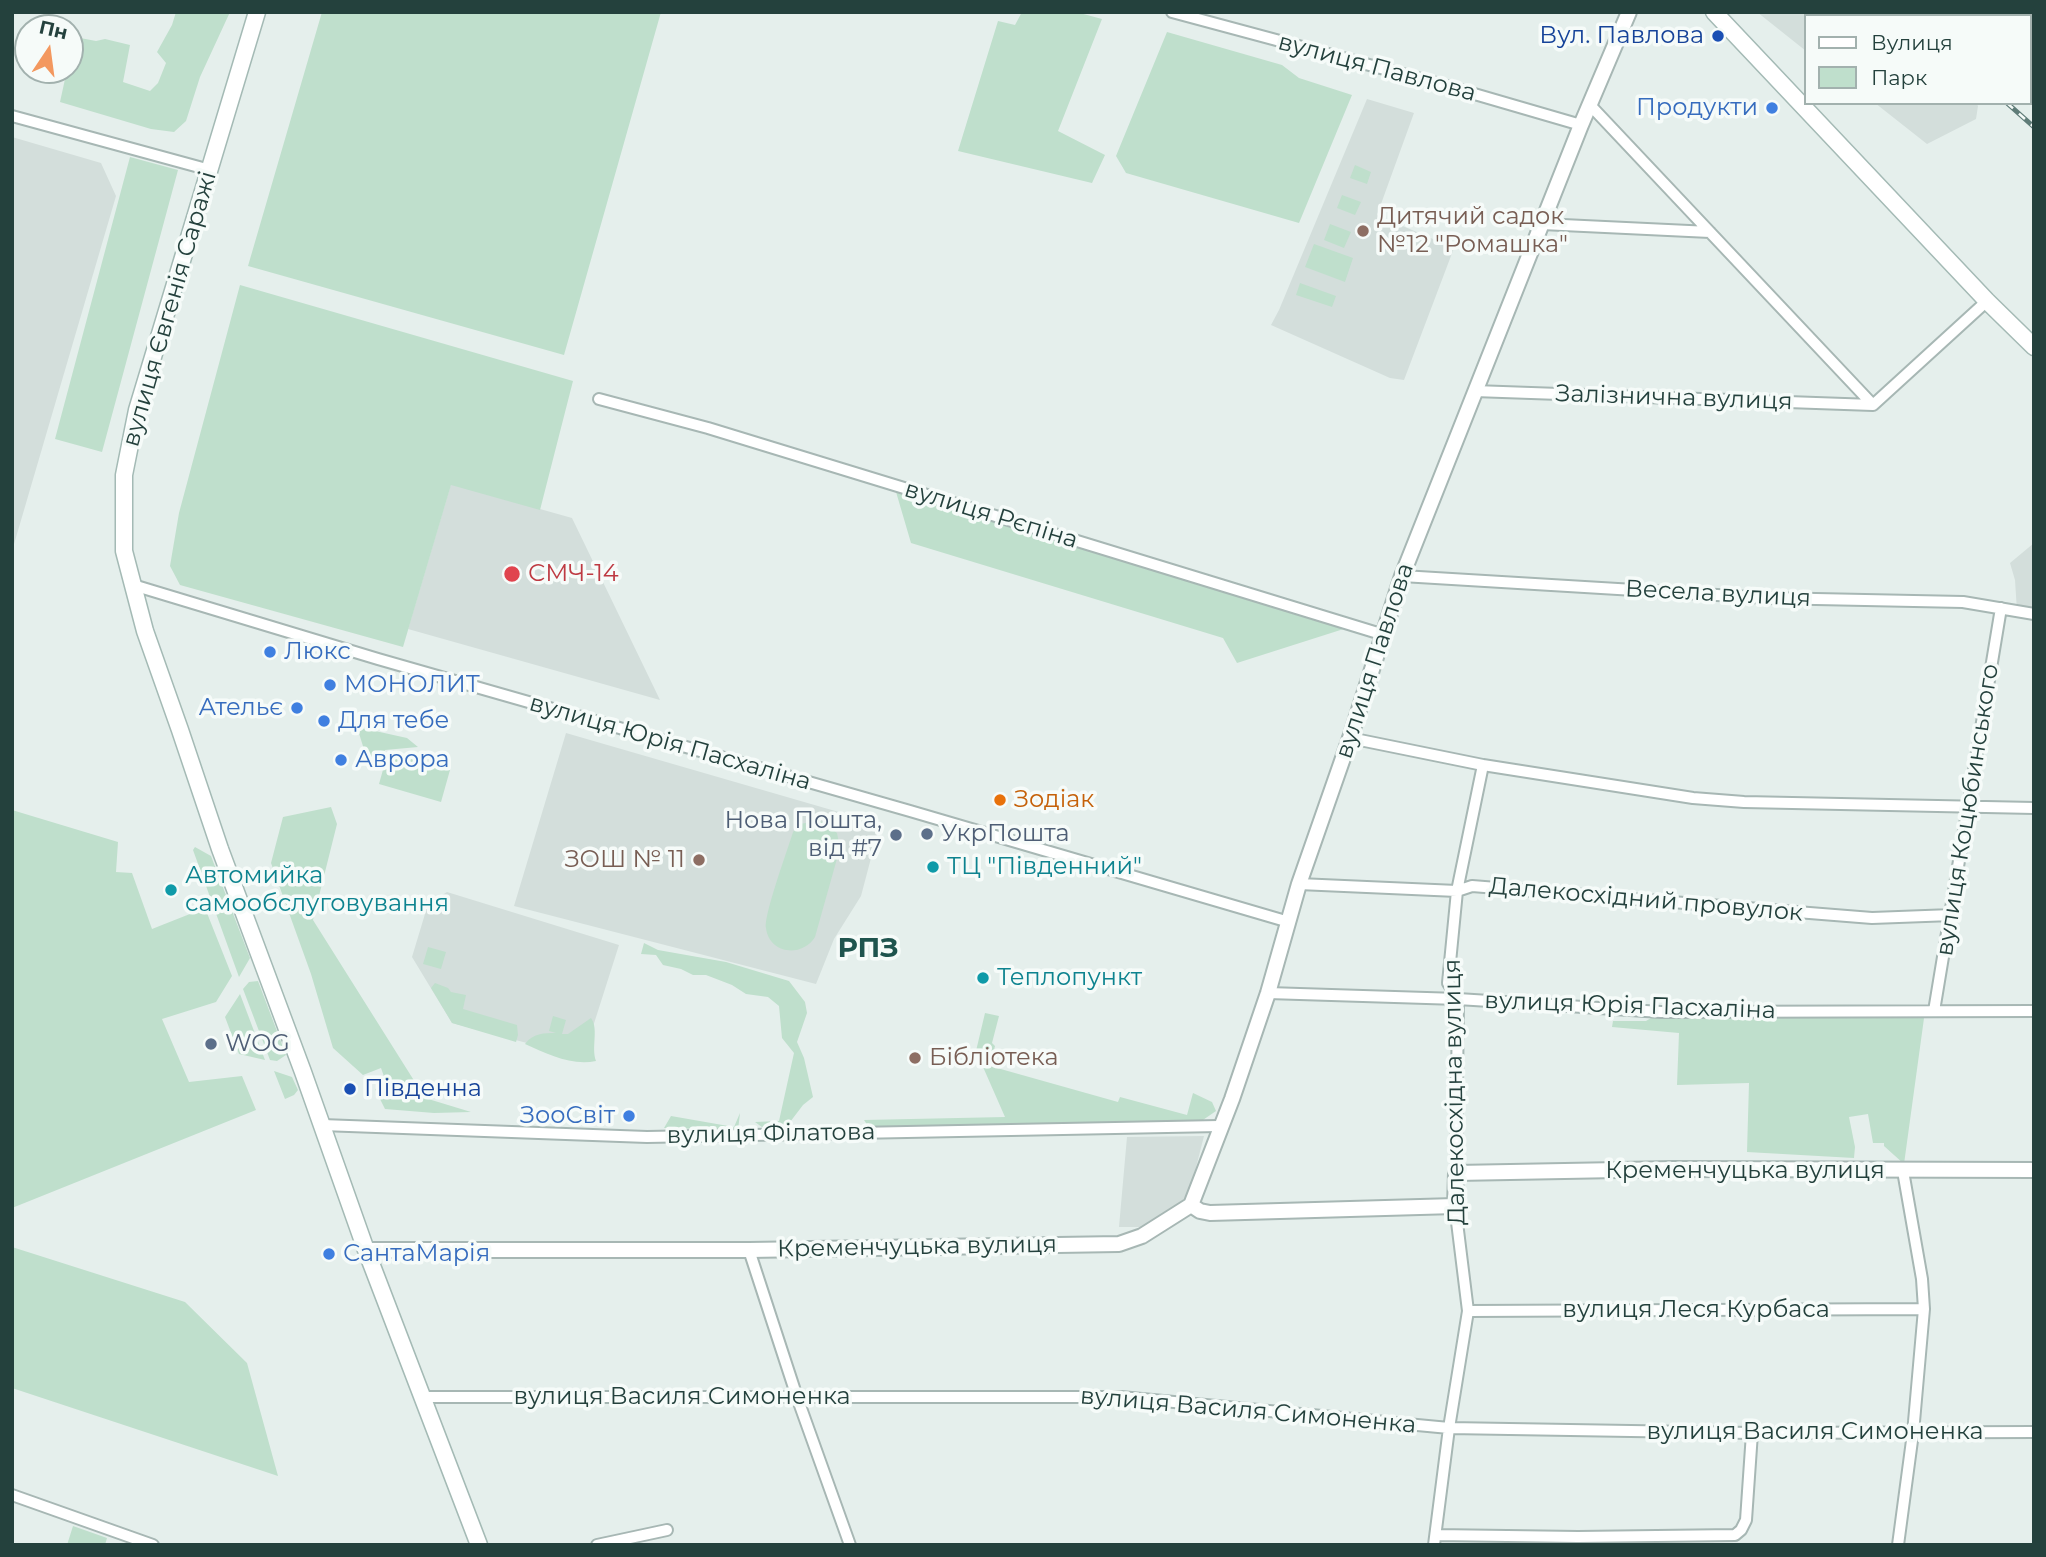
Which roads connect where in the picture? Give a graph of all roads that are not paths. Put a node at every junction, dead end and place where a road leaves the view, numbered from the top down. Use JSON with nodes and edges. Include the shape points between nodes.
{"nodes":[{"id":1,"x":257,"y":12,"type":"edge"},
{"id":2,"x":1172,"y":12,"type":"edge"},
{"id":3,"x":1629,"y":12,"type":"edge"},
{"id":4,"x":1714,"y":12,"type":"edge"},
{"id":5,"x":1590,"y":105,"type":"junction"},
{"id":6,"x":12,"y":116,"type":"edge"},
{"id":7,"x":1581,"y":125,"type":"junction"},
{"id":8,"x":210,"y":170,"type":"junction"},
{"id":9,"x":1542,"y":224,"type":"junction"},
{"id":10,"x":1710,"y":232,"type":"junction"},
{"id":11,"x":1987,"y":301,"type":"junction"},
{"id":12,"x":2034,"y":347,"type":"edge"},
{"id":13,"x":1474,"y":391,"type":"junction"},
{"id":14,"x":599,"y":399,"type":"dead end"},
{"id":15,"x":1873,"y":405,"type":"junction"},
{"id":16,"x":1402,"y":576,"type":"junction"},
{"id":17,"x":133,"y":585,"type":"junction"},
{"id":18,"x":2001,"y":608,"type":"junction"},
{"id":19,"x":2034,"y":614,"type":"edge"},
{"id":20,"x":1381,"y":634,"type":"junction"},
{"id":21,"x":1350,"y":738,"type":"junction"},
{"id":22,"x":1483,"y":765,"type":"junction"},
{"id":23,"x":1969,"y":808,"type":"junction"},
{"id":24,"x":2034,"y":808,"type":"edge"},
{"id":25,"x":1299,"y":884,"type":"junction"},
{"id":26,"x":1457,"y":891,"type":"junction"},
{"id":27,"x":1952,"y":915,"type":"junction"},
{"id":28,"x":1289,"y":922,"type":"junction"},
{"id":29,"x":1268,"y":993,"type":"junction"},
{"id":30,"x":1458,"y":999,"type":"junction"},
{"id":31,"x":2034,"y":1011,"type":"edge"},
{"id":32,"x":1934,"y":1012,"type":"junction"},
{"id":33,"x":322,"y":1125,"type":"junction"},
{"id":34,"x":1219,"y":1126,"type":"junction"},
{"id":35,"x":2034,"y":1170,"type":"edge"},
{"id":36,"x":1903,"y":1171,"type":"junction"},
{"id":37,"x":1456,"y":1172,"type":"junction"},
{"id":38,"x":1191,"y":1205,"type":"junction"},
{"id":39,"x":1455,"y":1206,"type":"junction"},
{"id":40,"x":366,"y":1250,"type":"junction"},
{"id":41,"x":749,"y":1250,"type":"junction"},
{"id":42,"x":1924,"y":1308,"type":"junction"},
{"id":43,"x":1468,"y":1311,"type":"junction"},
{"id":44,"x":421,"y":1397,"type":"junction"},
{"id":45,"x":797,"y":1397,"type":"junction"},
{"id":46,"x":1449,"y":1428,"type":"junction"},
{"id":47,"x":2034,"y":1432,"type":"edge"},
{"id":48,"x":1752,"y":1433,"type":"junction"},
{"id":49,"x":1913,"y":1433,"type":"junction"},
{"id":50,"x":12,"y":1495,"type":"edge"},
{"id":51,"x":667,"y":1530,"type":"dead end"},
{"id":52,"x":1435,"y":1540,"type":"edge"},
{"id":53,"x":153,"y":1545,"type":"edge"},
{"id":54,"x":479,"y":1545,"type":"edge"},
{"id":55,"x":597,"y":1545,"type":"edge"},
{"id":56,"x":850,"y":1545,"type":"edge"},
{"id":57,"x":1898,"y":1545,"type":"edge"}],
"edges":[{"from":1,"to":8,"type":"main road","name":"вулиця Євгенія Саражі"},
{"from":2,"to":7,"type":"street","name":"вулиця Павлова"},
{"from":3,"to":5,"type":"street","name":"вулиця Павлова"},
{"from":4,"to":11,"type":"main road"},
{"from":5,"to":7,"type":"street","name":"вулиця Павлова"},
{"from":5,"to":10,"type":"street"},
{"from":6,"to":8,"type":"street"},
{"from":7,"to":9,"type":"street","name":"вулиця Павлова"},
{"from":8,"to":17,"type":"main road","name":"вулиця Євгенія Саражі","via":[[137,411],[124,475],[124,551]]},
{"from":9,"to":10,"type":"street"},
{"from":9,"to":13,"type":"street","name":"вулиця Павлова"},
{"from":10,"to":15,"type":"street"},
{"from":11,"to":12,"type":"main road"},
{"from":11,"to":15,"type":"street"},
{"from":13,"to":15,"type":"street","name":"Залізнична вулиця"},
{"from":13,"to":16,"type":"street","name":"вулиця Павлова"},
{"from":14,"to":20,"type":"street","name":"вулиця Рєпіна","via":[[708,428]]},
{"from":16,"to":18,"type":"street","name":"Весела вулиця","via":[[1767,598],[1963,601]]},
{"from":16,"to":20,"type":"street","name":"вулиця Павлова"},
{"from":17,"to":28,"type":"street","name":"вулиця Юрія Пасхаліна"},
{"from":17,"to":33,"type":"main road","name":"вулиця Євгенія Саражі","via":[[220,849]]},
{"from":18,"to":19,"type":"street","name":"Весела вулиця"},
{"from":18,"to":23,"type":"street","name":"вулиця Коцюбинського"},
{"from":20,"to":21,"type":"street","name":"вулиця Павлова"},
{"from":21,"to":22,"type":"street"},
{"from":21,"to":25,"type":"street","name":"вулиця Павлова"},
{"from":22,"to":23,"type":"street","via":[[1693,798]]},
{"from":22,"to":26,"type":"street","name":"Далекосхідна вулиця"},
{"from":23,"to":24,"type":"street"},
{"from":23,"to":27,"type":"street","name":"вулиця Коцюбинського"},
{"from":25,"to":26,"type":"street","name":"Далекосхідний провулок"},
{"from":25,"to":28,"type":"street","name":"вулиця Павлова"},
{"from":26,"to":27,"type":"street","name":"Далекосхідний провулок","via":[[1472,886],[1872,918]]},
{"from":26,"to":30,"type":"street","name":"Далекосхідна вулиця","via":[[1448,983]]},
{"from":27,"to":32,"type":"street","name":"вулиця Коцюбинського"},
{"from":28,"to":29,"type":"street","name":"вулиця Павлова"},
{"from":29,"to":30,"type":"street","name":"вулиця Юрія Пасхаліна"},
{"from":29,"to":34,"type":"street","name":"вулиця Павлова"},
{"from":30,"to":32,"type":"street","name":"вулиця Юрія Пасхаліна","via":[[1661,1012]]},
{"from":30,"to":37,"type":"street","name":"Далекосхідна вулиця"},
{"from":31,"to":32,"type":"street","name":"вулиця Юрія Пасхаліна"},
{"from":33,"to":34,"type":"street","name":"вулиця Філатова","via":[[647,1137]]},
{"from":33,"to":40,"type":"main road","name":"вулиця Євгенія Саражі"},
{"from":34,"to":38,"type":"street","name":"вулиця Павлова"},
{"from":35,"to":36,"type":"street","name":"Кременчуцька вулиця"},
{"from":36,"to":37,"type":"street","name":"Кременчуцька вулиця","via":[[1672,1168]]},
{"from":36,"to":42,"type":"street"},
{"from":37,"to":39,"type":"street","name":"Далекосхідна вулиця"},
{"from":38,"to":39,"type":"street","via":[[1210,1213]]},
{"from":38,"to":41,"type":"street","name":"Кременчуцька вулиця","via":[[1142,1236],[1119,1244]]},
{"from":39,"to":43,"type":"street","name":"Далекосхідна вулиця"},
{"from":40,"to":41,"type":"street","name":"Кременчуцька вулиця"},
{"from":40,"to":44,"type":"main road","name":"вулиця Євгенія Саражі"},
{"from":41,"to":45,"type":"street"},
{"from":42,"to":43,"type":"street","name":"вулиця Леся Курбаса"},
{"from":42,"to":49,"type":"street"},
{"from":43,"to":46,"type":"street","name":"Далекосхідна вулиця"},
{"from":44,"to":45,"type":"street","name":"вулиця Василя Симоненка"},
{"from":44,"to":54,"type":"main road","name":"вулиця Євгенія Саражі"},
{"from":45,"to":46,"type":"street","name":"вулиця Василя Симоненка","via":[[1121,1397]]},
{"from":45,"to":56,"type":"street"},
{"from":46,"to":48,"type":"street","name":"вулиця Василя Симоненка"},
{"from":46,"to":52,"type":"street","name":"Далекосхідна вулиця"},
{"from":47,"to":49,"type":"street","name":"вулиця Василя Симоненка"},
{"from":48,"to":49,"type":"street","name":"вулиця Василя Симоненка"},
{"from":48,"to":52,"type":"street","via":[[1746,1520],[1735,1535]]},
{"from":49,"to":57,"type":"street"},
{"from":50,"to":53,"type":"street"},
{"from":51,"to":55,"type":"street"}]}
